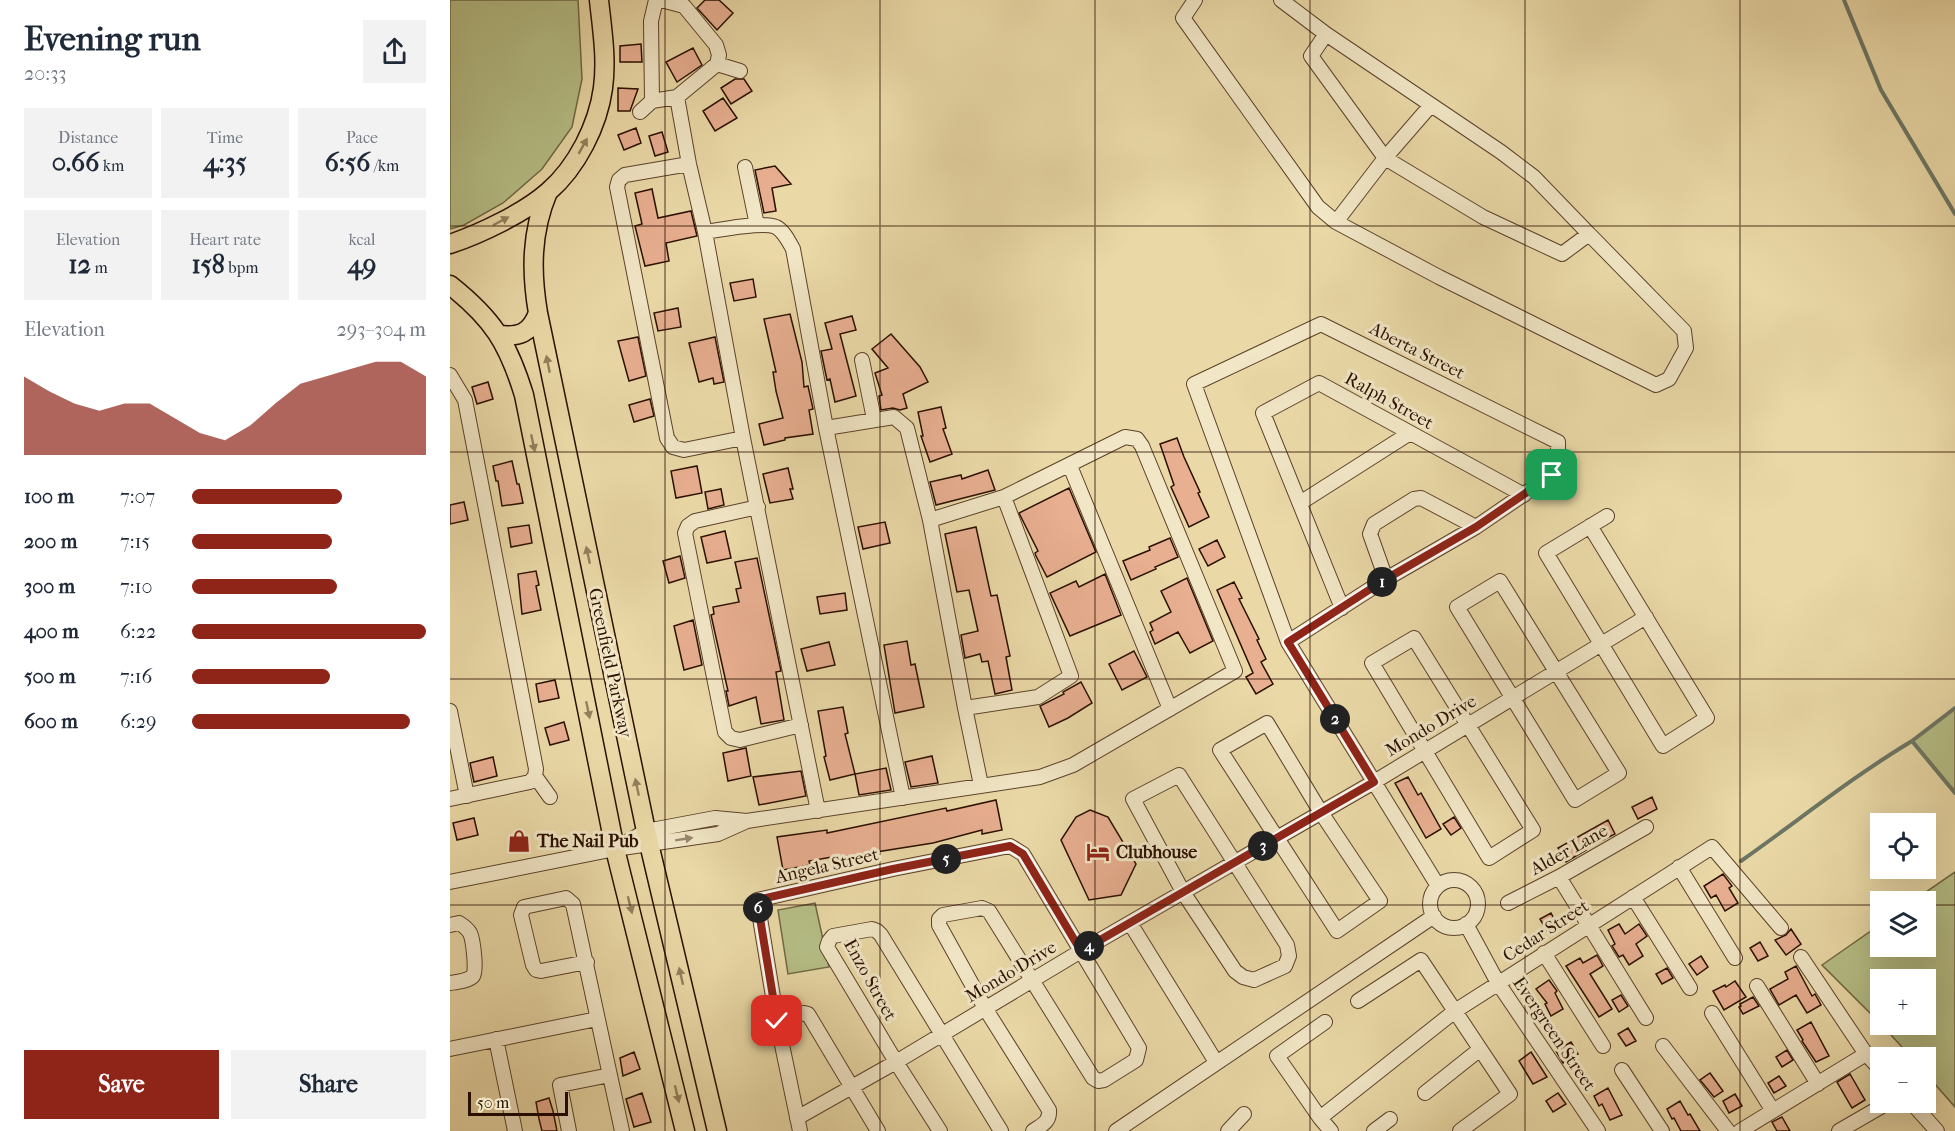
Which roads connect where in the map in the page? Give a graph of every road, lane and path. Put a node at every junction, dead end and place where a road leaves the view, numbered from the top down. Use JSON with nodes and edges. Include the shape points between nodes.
{"nodes":[{"id":1,"x":599,"y":0,"type":"edge"},
{"id":2,"x":656,"y":0,"type":"edge"},
{"id":3,"x":661,"y":0,"type":"edge"},
{"id":4,"x":1195,"y":0,"type":"edge"},
{"id":5,"x":1281,"y":0,"type":"edge"},
{"id":6,"x":1326,"y":34,"type":"junction"},
{"id":7,"x":717,"y":64,"type":"junction"},
{"id":8,"x":740,"y":71,"type":"dead end"},
{"id":9,"x":677,"y":97,"type":"junction"},
{"id":10,"x":652,"y":101,"type":"junction"},
{"id":11,"x":1431,"y":105,"type":"junction"},
{"id":12,"x":640,"y":112,"type":"dead end"},
{"id":13,"x":1384,"y":158,"type":"junction"},
{"id":14,"x":689,"y":164,"type":"junction"},
{"id":15,"x":745,"y":167,"type":"dead end"},
{"id":16,"x":548,"y":192,"type":"junction"},
{"id":17,"x":1336,"y":222,"type":"junction"},
{"id":18,"x":757,"y":225,"type":"junction"},
{"id":19,"x":705,"y":232,"type":"junction"},
{"id":20,"x":1589,"y":234,"type":"junction"},
{"id":21,"x":450,"y":244,"type":"edge"},
{"id":22,"x":450,"y":285,"type":"edge"},
{"id":23,"x":538,"y":314,"type":"junction"},
{"id":24,"x":499,"y":335,"type":"junction"},
{"id":25,"x":862,"y":360,"type":"dead end"},
{"id":26,"x":450,"y":375,"type":"edge"},
{"id":27,"x":874,"y":419,"type":"junction"},
{"id":28,"x":826,"y":428,"type":"junction"},
{"id":29,"x":1410,"y":433,"type":"junction"},
{"id":30,"x":743,"y":438,"type":"junction"},
{"id":31,"x":1070,"y":466,"type":"junction"},
{"id":32,"x":1524,"y":495,"type":"junction"},
{"id":33,"x":1004,"y":497,"type":"junction"},
{"id":34,"x":1300,"y":503,"type":"junction"},
{"id":35,"x":758,"y":507,"type":"junction"},
{"id":36,"x":1607,"y":516,"type":"dead end"},
{"id":37,"x":930,"y":520,"type":"junction"},
{"id":38,"x":1590,"y":526,"type":"junction"},
{"id":39,"x":1476,"y":527,"type":"junction"},
{"id":40,"x":1386,"y":579,"type":"junction"},
{"id":41,"x":1342,"y":608,"type":"junction"},
{"id":42,"x":1646,"y":617,"type":"junction"},
{"id":43,"x":1288,"y":642,"type":"junction"},
{"id":44,"x":1601,"y":644,"type":"junction"},
{"id":45,"x":1556,"y":671,"type":"junction"},
{"id":46,"x":1512,"y":698,"type":"junction"},
{"id":47,"x":964,"y":708,"type":"junction"},
{"id":48,"x":1170,"y":709,"type":"junction"},
{"id":49,"x":450,"y":711,"type":"edge"},
{"id":50,"x":801,"y":725,"type":"junction"},
{"id":51,"x":1468,"y":725,"type":"junction"},
{"id":52,"x":1425,"y":751,"type":"junction"},
{"id":53,"x":535,"y":776,"type":"junction"},
{"id":54,"x":1374,"y":782,"type":"junction"},
{"id":55,"x":981,"y":785,"type":"junction"},
{"id":56,"x":466,"y":796,"type":"junction"},
{"id":57,"x":550,"y":797,"type":"dead end"},
{"id":58,"x":903,"y":798,"type":"junction"},
{"id":59,"x":450,"y":799,"type":"edge"},
{"id":60,"x":818,"y":811,"type":"junction"},
{"id":61,"x":1320,"y":811,"type":"junction"},
{"id":62,"x":1646,"y":827,"type":"dead end"},
{"id":63,"x":1277,"y":837,"type":"junction"},
{"id":64,"x":647,"y":838,"type":"junction"},
{"id":65,"x":615,"y":849,"type":"junction"},
{"id":66,"x":1235,"y":862,"type":"junction"},
{"id":67,"x":1679,"y":867,"type":"junction"},
{"id":68,"x":1559,"y":877,"type":"junction"},
{"id":69,"x":450,"y":882,"type":"edge"},
{"id":70,"x":1438,"y":886,"type":"junction"},
{"id":71,"x":1183,"y":892,"type":"junction"},
{"id":72,"x":1633,"y":897,"type":"junction"},
{"id":73,"x":1508,"y":903,"type":"dead end"},
{"id":74,"x":1434,"y":916,"type":"junction"},
{"id":75,"x":1130,"y":923,"type":"junction"},
{"id":76,"x":1466,"y":924,"type":"junction"},
{"id":77,"x":450,"y":925,"type":"edge"},
{"id":78,"x":1588,"y":925,"type":"junction"},
{"id":79,"x":1781,"y":928,"type":"dead end"},
{"id":80,"x":1081,"y":951,"type":"junction"},
{"id":81,"x":1544,"y":953,"type":"junction"},
{"id":82,"x":1801,"y":957,"type":"dead end"},
{"id":83,"x":1735,"y":958,"type":"dead end"},
{"id":84,"x":587,"y":962,"type":"junction"},
{"id":85,"x":1032,"y":980,"type":"junction"},
{"id":86,"x":450,"y":983,"type":"edge"},
{"id":87,"x":1498,"y":983,"type":"junction"},
{"id":88,"x":1757,"y":986,"type":"dead end"},
{"id":89,"x":1690,"y":988,"type":"dead end"},
{"id":90,"x":1358,"y":1001,"type":"dead end"},
{"id":91,"x":985,"y":1008,"type":"junction"},
{"id":92,"x":1455,"y":1011,"type":"junction"},
{"id":93,"x":1712,"y":1013,"type":"dead end"},
{"id":94,"x":1646,"y":1018,"type":"dead end"},
{"id":95,"x":597,"y":1020,"type":"junction"},
{"id":96,"x":777,"y":1021,"type":"junction"},
{"id":97,"x":1325,"y":1022,"type":"dead end"},
{"id":98,"x":942,"y":1034,"type":"junction"},
{"id":99,"x":496,"y":1040,"type":"junction"},
{"id":100,"x":1663,"y":1046,"type":"dead end"},
{"id":101,"x":1603,"y":1047,"type":"dead end"},
{"id":102,"x":450,"y":1049,"type":"edge"},
{"id":103,"x":1479,"y":1050,"type":"junction"},
{"id":104,"x":1866,"y":1054,"type":"junction"},
{"id":105,"x":1870,"y":1058,"type":"edge"},
{"id":106,"x":896,"y":1062,"type":"junction"},
{"id":107,"x":1216,"y":1062,"type":"junction"},
{"id":108,"x":1622,"y":1070,"type":"dead end"},
{"id":109,"x":610,"y":1075,"type":"junction"},
{"id":110,"x":1818,"y":1084,"type":"junction"},
{"id":111,"x":851,"y":1088,"type":"junction"},
{"id":112,"x":1425,"y":1093,"type":"dead end"},
{"id":113,"x":1773,"y":1111,"type":"junction"},
{"id":114,"x":1870,"y":1113,"type":"edge"},
{"id":115,"x":1921,"y":1113,"type":"edge"},
{"id":116,"x":1244,"y":1114,"type":"dead end"},
{"id":117,"x":1320,"y":1118,"type":"junction"},
{"id":118,"x":1390,"y":1119,"type":"dead end"},
{"id":119,"x":798,"y":1124,"type":"edge"},
{"id":120,"x":515,"y":1131,"type":"edge"},
{"id":121,"x":569,"y":1131,"type":"edge"},
{"id":122,"x":622,"y":1131,"type":"edge"},
{"id":123,"x":685,"y":1131,"type":"edge"},
{"id":124,"x":717,"y":1131,"type":"edge"},
{"id":125,"x":878,"y":1131,"type":"edge"},
{"id":126,"x":940,"y":1131,"type":"edge"},
{"id":127,"x":1001,"y":1131,"type":"edge"},
{"id":128,"x":1033,"y":1131,"type":"edge"},
{"id":129,"x":1116,"y":1131,"type":"edge"},
{"id":130,"x":1228,"y":1131,"type":"edge"},
{"id":131,"x":1331,"y":1131,"type":"edge"},
{"id":132,"x":1374,"y":1131,"type":"edge"},
{"id":133,"x":1460,"y":1131,"type":"edge"},
{"id":134,"x":1598,"y":1131,"type":"edge"},
{"id":135,"x":1662,"y":1131,"type":"edge"},
{"id":136,"x":1728,"y":1131,"type":"edge"},
{"id":137,"x":1740,"y":1131,"type":"edge"},
{"id":138,"x":1839,"y":1131,"type":"edge"},
{"id":139,"x":1937,"y":1131,"type":"edge"}],
"edges":[{"from":16,"to":1,"type":"main road","one_way":true,"via":[[574,161],[599,108],[605,54]]},
{"from":2,"to":10,"type":"street","via":[[651,21]]},
{"from":3,"to":7,"type":"street","via":[[684,6],[716,45],[720,55]]},
{"from":4,"to":17,"type":"street","via":[[1183,18],[1318,207]]},
{"from":5,"to":6,"type":"street"},
{"from":6,"to":11,"type":"street"},
{"from":6,"to":13,"type":"street","via":[[1311,56]]},
{"from":7,"to":8,"type":"street"},
{"from":7,"to":9,"type":"street"},
{"from":9,"to":10,"type":"street"},
{"from":9,"to":14,"type":"street"},
{"from":10,"to":12,"type":"street"},
{"from":11,"to":13,"type":"street"},
{"from":11,"to":20,"type":"street","via":[[1534,177]]},
{"from":13,"to":17,"type":"street"},
{"from":13,"to":20,"type":"street","via":[[1483,217],[1562,254]]},
{"from":14,"to":19,"type":"street"},
{"from":14,"to":30,"type":"street","via":[[625,175],[617,187],[621,210],[667,438],[673,447],[684,450]]},
{"from":15,"to":18,"type":"street"},
{"from":21,"to":16,"type":"main road","one_way":true,"via":[[499,223]]},
{"from":16,"to":23,"type":"main road","name":"Greenfield Parkway","via":[[538,218],[534,246],[533,288]]},
{"from":17,"to":20,"type":"street","via":[[1656,385],[1669,379],[1686,348],[1684,331]]},
{"from":18,"to":19,"type":"street"},
{"from":18,"to":28,"type":"street","via":[[776,227],[793,249]]},
{"from":19,"to":30,"type":"street"},
{"from":22,"to":24,"type":"main road","name":"Greenfield Parkway","via":[[479,308]]},
{"from":23,"to":24,"type":"main road","via":[[526,332]]},
{"from":64,"to":23,"type":"main road","name":"Greenfield Parkway","one_way":true},
{"from":24,"to":65,"type":"main road","name":"Greenfield Parkway","one_way":true,"via":[[524,395]]},
{"from":25,"to":27,"type":"street"},
{"from":26,"to":53,"type":"street","via":[[465,400]]},
{"from":27,"to":28,"type":"street"},
{"from":27,"to":37,"type":"street","via":[[894,417],[907,428]]},
{"from":28,"to":58,"type":"street"},
{"from":29,"to":32,"type":"street","name":"Ralph Street"},
{"from":29,"to":34,"type":"street"},
{"from":29,"to":34,"type":"street","name":"Ralph Street","via":[[1319,383],[1263,413]]},
{"from":30,"to":35,"type":"street"},
{"from":31,"to":33,"type":"street"},
{"from":31,"to":48,"type":"street"},
{"from":31,"to":48,"type":"street","via":[[1125,437],[1137,439],[1235,671]]},
{"from":32,"to":39,"type":"street","name":"Aberta Street"},
{"from":32,"to":43,"type":"street","name":"Aberta Street","via":[[1552,475],[1558,462],[1558,442],[1321,324],[1194,384]]},
{"from":33,"to":37,"type":"street"},
{"from":33,"to":47,"type":"street","via":[[1071,676],[1038,697]]},
{"from":34,"to":41,"type":"street","name":"Ralph Street"},
{"from":35,"to":50,"type":"street"},
{"from":35,"to":50,"type":"street","via":[[695,521],[688,526],[688,545],[725,732],[740,740]]},
{"from":36,"to":38,"type":"street"},
{"from":37,"to":47,"type":"street"},
{"from":38,"to":42,"type":"street"},
{"from":38,"to":44,"type":"street","via":[[1546,553]]},
{"from":39,"to":40,"type":"street","name":"Aberta Street"},
{"from":39,"to":40,"type":"street","via":[[1427,500],[1414,498],[1370,529]]},
{"from":40,"to":41,"type":"street","name":"Aberta Street"},
{"from":41,"to":43,"type":"street","name":"Aberta Street"},
{"from":42,"to":44,"type":"street","name":"Mondo Drive"},
{"from":42,"to":44,"type":"street","via":[[1707,718],[1663,746]]},
{"from":43,"to":54,"type":"street","name":"Aberta Street"},
{"from":44,"to":45,"type":"street","name":"Mondo Drive"},
{"from":45,"to":46,"type":"street","name":"Mondo Drive"},
{"from":45,"to":46,"type":"street","via":[[1500,581],[1457,607]]},
{"from":45,"to":46,"type":"street","via":[[1619,773],[1575,800]]},
{"from":46,"to":51,"type":"street","name":"Mondo Drive"},
{"from":47,"to":55,"type":"street"},
{"from":48,"to":55,"type":"street","via":[[1073,765],[1040,777]]},
{"from":49,"to":56,"type":"street"},
{"from":50,"to":60,"type":"street"},
{"from":51,"to":52,"type":"street","name":"Mondo Drive"},
{"from":51,"to":52,"type":"street","via":[[1414,638],[1371,663]]},
{"from":51,"to":52,"type":"street","via":[[1533,830],[1489,858]]},
{"from":52,"to":54,"type":"street","name":"Mondo Drive"},
{"from":53,"to":56,"type":"street","via":[[530,782]]},
{"from":53,"to":57,"type":"street"},
{"from":54,"to":61,"type":"street","name":"Mondo Drive"},
{"from":54,"to":70,"type":"street","name":"Aberta Street"},
{"from":55,"to":58,"type":"street"},
{"from":56,"to":59,"type":"street"},
{"from":58,"to":60,"type":"street"},
{"from":60,"to":64,"type":"street","via":[[747,821],[721,833]]},
{"from":61,"to":63,"type":"street","name":"Mondo Drive"},
{"from":61,"to":63,"type":"street","via":[[1267,723],[1220,750]]},
{"from":61,"to":63,"type":"street","via":[[1380,901],[1337,931]]},
{"from":62,"to":68,"type":"street","name":"Alder Lane"},
{"from":63,"to":66,"type":"street","name":"Mondo Drive"},
{"from":64,"to":65,"type":"street"},
{"from":124,"to":64,"type":"main road","name":"Greenfield Parkway","one_way":true},
{"from":65,"to":69,"type":"street"},
{"from":65,"to":123,"type":"main road","name":"Greenfield Parkway","one_way":true},
{"from":66,"to":71,"type":"street","name":"Mondo Drive"},
{"from":66,"to":71,"type":"street","via":[[1179,775],[1132,799]]},
{"from":66,"to":71,"type":"street","via":[[1287,945],[1289,956],[1285,966],[1254,980],[1244,977],[1235,970]]},
{"from":67,"to":72,"type":"street","name":"Cedar Street"},
{"from":67,"to":79,"type":"street","name":"Cedar Street","via":[[1712,846]]},
{"from":67,"to":83,"type":"street"},
{"from":68,"to":73,"type":"street","name":"Alder Lane"},
{"from":68,"to":78,"type":"street"},
{"from":70,"to":74,"type":"street","via":[[1430,903]]},
{"from":70,"to":76,"type":"street","via":[[1461,881],[1473,890],[1478,904]]},
{"from":71,"to":75,"type":"street","name":"Mondo Drive"},
{"from":72,"to":78,"type":"street","name":"Cedar Street"},
{"from":72,"to":89,"type":"street"},
{"from":74,"to":76,"type":"street","via":[[1444,925]]},
{"from":74,"to":107,"type":"street"},
{"from":75,"to":80,"type":"street","name":"Mondo Drive"},
{"from":75,"to":107,"type":"street"},
{"from":76,"to":87,"type":"street","name":"Evergreen Street"},
{"from":77,"to":86,"type":"street","via":[[459,923],[467,927],[475,970],[466,980]]},
{"from":78,"to":81,"type":"street","name":"Cedar Street"},
{"from":78,"to":94,"type":"street"},
{"from":80,"to":85,"type":"street","name":"Mondo Drive"},
{"from":80,"to":85,"type":"street","via":[[1139,1048],[1136,1060],[1104,1080],[1093,1078]]},
{"from":80,"to":96,"type":"street","name":"Angela Street","via":[[1023,854],[1010,846],[757,900]]},
{"from":81,"to":87,"type":"street","name":"Cedar Street"},
{"from":81,"to":101,"type":"street"},
{"from":82,"to":104,"type":"street"},
{"from":84,"to":84,"type":"street","via":[[536,970],[521,915],[524,907],[570,900]]},
{"from":84,"to":95,"type":"street"},
{"from":85,"to":91,"type":"street","name":"Mondo Drive"},
{"from":85,"to":91,"type":"street","via":[[986,908],[943,915],[939,925]]},
{"from":87,"to":92,"type":"street","name":"Cedar Street"},
{"from":87,"to":134,"type":"street","name":"Evergreen Street"},
{"from":88,"to":110,"type":"street"},
{"from":90,"to":92,"type":"street","via":[[1421,960]]},
{"from":91,"to":98,"type":"street","name":"Mondo Drive"},
{"from":91,"to":128,"type":"street","via":[[1049,1110],[1046,1122]]},
{"from":92,"to":103,"type":"street"},
{"from":92,"to":117,"type":"street","name":"Cedar Street"},
{"from":93,"to":113,"type":"street"},
{"from":95,"to":99,"type":"street"},
{"from":95,"to":109,"type":"street"},
{"from":96,"to":111,"type":"street","via":[[808,1014]]},
{"from":96,"to":119,"type":"street","name":"Angela Street"},
{"from":97,"to":117,"type":"street","via":[[1277,1056]]},
{"from":98,"to":106,"type":"street","name":"Mondo Drive"},
{"from":98,"to":106,"type":"street","name":"Enzo Street","via":[[878,931],[833,936],[827,947]]},
{"from":98,"to":127,"type":"street"},
{"from":99,"to":102,"type":"street"},
{"from":99,"to":120,"type":"street"},
{"from":100,"to":136,"type":"street"},
{"from":103,"to":112,"type":"street"},
{"from":103,"to":133,"type":"street","via":[[1509,1094]]},
{"from":104,"to":105,"type":"street"},
{"from":104,"to":110,"type":"street"},
{"from":106,"to":111,"type":"street","name":"Mondo Drive"},
{"from":106,"to":126,"type":"street"},
{"from":107,"to":129,"type":"street"},
{"from":108,"to":135,"type":"street"},
{"from":109,"to":121,"type":"street","via":[[560,1085]]},
{"from":109,"to":122,"type":"street"},
{"from":110,"to":113,"type":"street"},
{"from":111,"to":119,"type":"street","name":"Mondo Drive"},
{"from":111,"to":125,"type":"street"},
{"from":113,"to":137,"type":"street"},
{"from":114,"to":138,"type":"street"},
{"from":115,"to":139,"type":"street"},
{"from":116,"to":130,"type":"street"},
{"from":117,"to":131,"type":"street"},
{"from":118,"to":132,"type":"street"}]}
